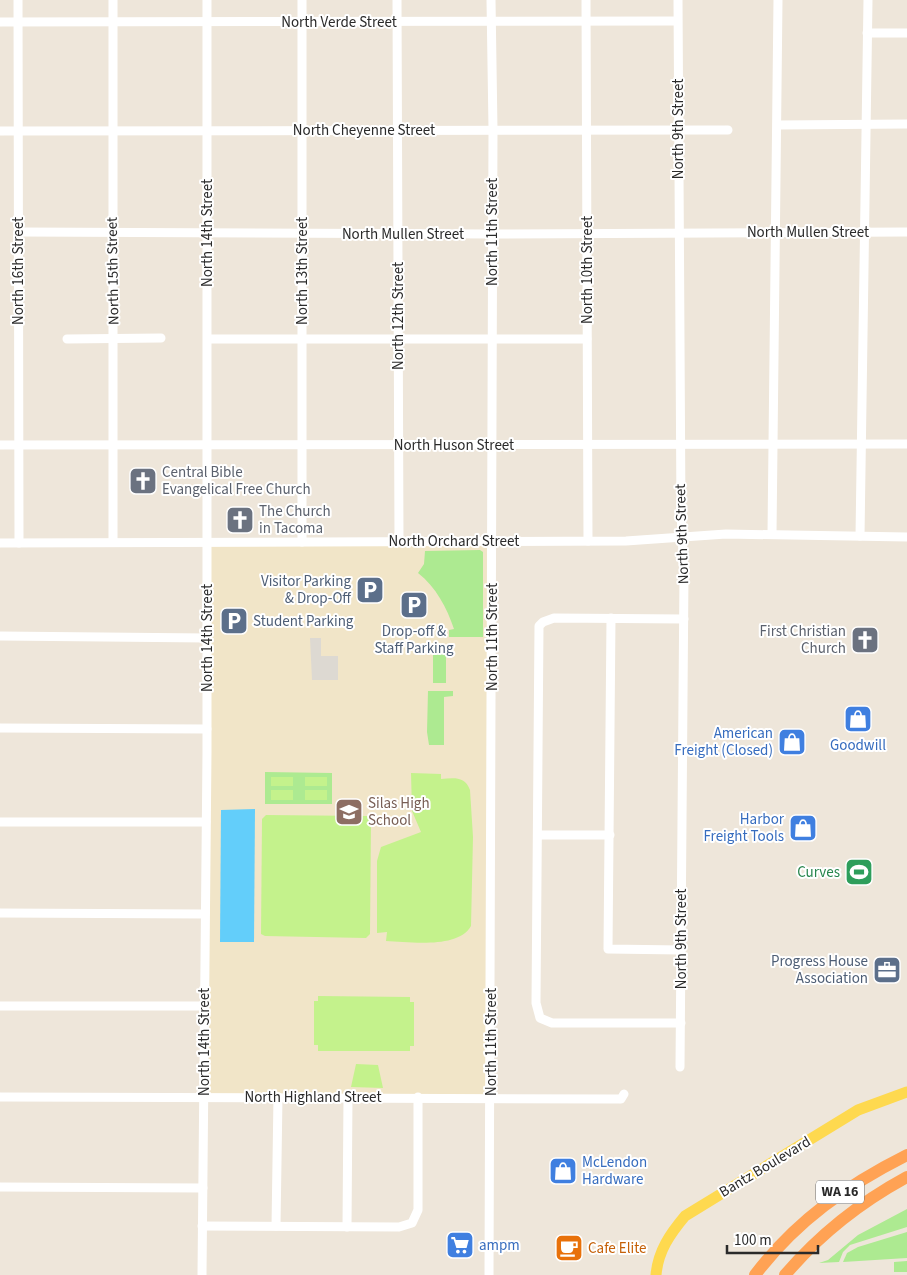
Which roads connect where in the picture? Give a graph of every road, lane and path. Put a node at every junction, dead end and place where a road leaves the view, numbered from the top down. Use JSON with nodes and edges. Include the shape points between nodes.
{"nodes":[{"id":1,"x":18,"y":0,"type":"edge"},
{"id":2,"x":113,"y":0,"type":"edge"},
{"id":3,"x":207,"y":0,"type":"edge"},
{"id":4,"x":302,"y":0,"type":"edge"},
{"id":5,"x":397,"y":0,"type":"edge"},
{"id":6,"x":491,"y":0,"type":"edge"},
{"id":7,"x":586,"y":0,"type":"edge"},
{"id":8,"x":678,"y":0,"type":"edge"},
{"id":9,"x":778,"y":0,"type":"edge"},
{"id":10,"x":868,"y":0,"type":"edge"},
{"id":11,"x":207,"y":21,"type":"junction"},
{"id":12,"x":491,"y":21,"type":"junction"},
{"id":13,"x":586,"y":21,"type":"junction"},
{"id":14,"x":677,"y":21,"type":"junction"},
{"id":15,"x":0,"y":22,"type":"edge"},
{"id":16,"x":18,"y":22,"type":"junction"},
{"id":17,"x":114,"y":22,"type":"junction"},
{"id":18,"x":302,"y":22,"type":"junction"},
{"id":19,"x":397,"y":22,"type":"junction"},
{"id":20,"x":867,"y":33,"type":"junction"},
{"id":21,"x":907,"y":33,"type":"edge"},
{"id":22,"x":907,"y":124,"type":"edge"},
{"id":23,"x":778,"y":125,"type":"junction"},
{"id":24,"x":867,"y":125,"type":"junction"},
{"id":25,"x":493,"y":129,"type":"junction"},
{"id":26,"x":586,"y":129,"type":"junction"},
{"id":27,"x":112,"y":130,"type":"junction"},
{"id":28,"x":207,"y":130,"type":"junction"},
{"id":29,"x":302,"y":130,"type":"junction"},
{"id":30,"x":397,"y":130,"type":"junction"},
{"id":31,"x":728,"y":130,"type":"dead end"},
{"id":32,"x":0,"y":131,"type":"edge"},
{"id":33,"x":18,"y":131,"type":"junction"},
{"id":34,"x":678,"y":131,"type":"junction"},
{"id":35,"x":19,"y":232,"type":"junction"},
{"id":36,"x":587,"y":232,"type":"junction"},
{"id":37,"x":776,"y":232,"type":"junction"},
{"id":38,"x":866,"y":232,"type":"junction"},
{"id":39,"x":907,"y":232,"type":"edge"},
{"id":40,"x":113,"y":233,"type":"junction"},
{"id":41,"x":397,"y":233,"type":"junction"},
{"id":42,"x":207,"y":234,"type":"junction"},
{"id":43,"x":302,"y":234,"type":"junction"},
{"id":44,"x":492,"y":234,"type":"junction"},
{"id":45,"x":679,"y":234,"type":"junction"},
{"id":46,"x":492,"y":337,"type":"junction"},
{"id":47,"x":114,"y":338,"type":"junction"},
{"id":48,"x":161,"y":338,"type":"dead end"},
{"id":49,"x":399,"y":338,"type":"junction"},
{"id":50,"x":67,"y":339,"type":"dead end"},
{"id":51,"x":208,"y":339,"type":"junction"},
{"id":52,"x":302,"y":339,"type":"junction"},
{"id":53,"x":587,"y":339,"type":"junction"},
{"id":54,"x":115,"y":444,"type":"junction"},
{"id":55,"x":774,"y":444,"type":"junction"},
{"id":56,"x":863,"y":444,"type":"junction"},
{"id":57,"x":907,"y":444,"type":"edge"},
{"id":58,"x":20,"y":445,"type":"junction"},
{"id":59,"x":208,"y":445,"type":"junction"},
{"id":60,"x":398,"y":445,"type":"junction"},
{"id":61,"x":492,"y":445,"type":"junction"},
{"id":62,"x":680,"y":445,"type":"junction"},
{"id":63,"x":0,"y":446,"type":"edge"},
{"id":64,"x":302,"y":446,"type":"junction"},
{"id":65,"x":587,"y":446,"type":"junction"},
{"id":66,"x":772,"y":534,"type":"junction"},
{"id":67,"x":683,"y":536,"type":"junction"},
{"id":68,"x":860,"y":536,"type":"junction"},
{"id":69,"x":907,"y":537,"type":"edge"},
{"id":70,"x":492,"y":541,"type":"junction"},
{"id":71,"x":588,"y":541,"type":"junction"},
{"id":72,"x":113,"y":542,"type":"junction"},
{"id":73,"x":207,"y":542,"type":"junction"},
{"id":74,"x":302,"y":542,"type":"junction"},
{"id":75,"x":399,"y":542,"type":"junction"},
{"id":76,"x":0,"y":543,"type":"edge"},
{"id":77,"x":19,"y":543,"type":"junction"},
{"id":78,"x":611,"y":618,"type":"junction"},
{"id":79,"x":684,"y":618,"type":"junction"},
{"id":80,"x":0,"y":636,"type":"edge"},
{"id":81,"x":207,"y":638,"type":"junction"},
{"id":82,"x":0,"y":728,"type":"edge"},
{"id":83,"x":207,"y":729,"type":"junction"},
{"id":84,"x":0,"y":822,"type":"edge"},
{"id":85,"x":206,"y":822,"type":"junction"},
{"id":86,"x":538,"y":835,"type":"junction"},
{"id":87,"x":610,"y":835,"type":"junction"},
{"id":88,"x":0,"y":913,"type":"edge"},
{"id":89,"x":205,"y":914,"type":"junction"},
{"id":90,"x":681,"y":950,"type":"junction"},
{"id":91,"x":0,"y":1006,"type":"edge"},
{"id":92,"x":204,"y":1006,"type":"junction"},
{"id":93,"x":681,"y":1023,"type":"junction"},
{"id":94,"x":680,"y":1068,"type":"dead end"},
{"id":95,"x":907,"y":1092,"type":"edge"},
{"id":96,"x":624,"y":1094,"type":"dead end"},
{"id":97,"x":0,"y":1097,"type":"edge"},
{"id":98,"x":203,"y":1097,"type":"junction"},
{"id":99,"x":278,"y":1097,"type":"junction"},
{"id":100,"x":348,"y":1097,"type":"junction"},
{"id":101,"x":418,"y":1097,"type":"junction"},
{"id":102,"x":491,"y":1097,"type":"junction"},
{"id":103,"x":907,"y":1155,"type":"edge"},
{"id":104,"x":907,"y":1178,"type":"edge"},
{"id":105,"x":907,"y":1185,"type":"edge"},
{"id":106,"x":0,"y":1187,"type":"edge"},
{"id":107,"x":202,"y":1188,"type":"junction"},
{"id":108,"x":870,"y":1198,"type":"junction"},
{"id":109,"x":202,"y":1226,"type":"junction"},
{"id":110,"x":276,"y":1226,"type":"junction"},
{"id":111,"x":347,"y":1227,"type":"junction"},
{"id":112,"x":202,"y":1275,"type":"edge"},
{"id":113,"x":488,"y":1275,"type":"edge"},
{"id":114,"x":656,"y":1275,"type":"edge"},
{"id":115,"x":755,"y":1275,"type":"edge"},
{"id":116,"x":785,"y":1275,"type":"edge"}],
"edges":[{"from":1,"to":16,"type":"street","name":"North 16th Street"},
{"from":2,"to":17,"type":"street","name":"North 15th Street"},
{"from":3,"to":11,"type":"street","name":"North 14th Street"},
{"from":4,"to":18,"type":"street","name":"North 13th Street"},
{"from":5,"to":19,"type":"street","name":"North 12th Street"},
{"from":6,"to":12,"type":"street","name":"North 11th Street"},
{"from":7,"to":13,"type":"street","name":"North 10th Street"},
{"from":8,"to":14,"type":"street","name":"North 9th Street"},
{"from":9,"to":23,"type":"street"},
{"from":10,"to":20,"type":"street"},
{"from":11,"to":17,"type":"street","name":"North Verde Street"},
{"from":11,"to":18,"type":"street","name":"North Verde Street"},
{"from":11,"to":28,"type":"street","name":"North 14th Street"},
{"from":12,"to":13,"type":"street","name":"North Verde Street"},
{"from":12,"to":19,"type":"street","name":"North Verde Street"},
{"from":12,"to":25,"type":"street","name":"North 11th Street"},
{"from":13,"to":14,"type":"street","name":"North Verde Street"},
{"from":13,"to":26,"type":"street","name":"North 10th Street"},
{"from":14,"to":34,"type":"street","name":"North 9th Street"},
{"from":15,"to":16,"type":"street","name":"North Verde Street"},
{"from":16,"to":17,"type":"street","name":"North Verde Street"},
{"from":16,"to":33,"type":"street","name":"North 16th Street"},
{"from":17,"to":27,"type":"street","name":"North 15th Street"},
{"from":18,"to":19,"type":"street","name":"North Verde Street"},
{"from":18,"to":29,"type":"street","name":"North 13th Street"},
{"from":19,"to":30,"type":"street","name":"North 12th Street"},
{"from":20,"to":21,"type":"street"},
{"from":20,"to":24,"type":"street"},
{"from":22,"to":24,"type":"street"},
{"from":23,"to":24,"type":"street"},
{"from":23,"to":37,"type":"street"},
{"from":24,"to":38,"type":"street"},
{"from":25,"to":26,"type":"street","name":"North Cheyenne Street"},
{"from":25,"to":30,"type":"street","name":"North Cheyenne Street"},
{"from":25,"to":44,"type":"street","name":"North 11th Street"},
{"from":26,"to":34,"type":"street","name":"North Cheyenne Street"},
{"from":26,"to":36,"type":"street","name":"North 10th Street"},
{"from":27,"to":28,"type":"street","name":"North Cheyenne Street"},
{"from":27,"to":33,"type":"street","name":"North Cheyenne Street"},
{"from":27,"to":40,"type":"street","name":"North 15th Street"},
{"from":28,"to":29,"type":"street","name":"North Cheyenne Street"},
{"from":28,"to":42,"type":"street","name":"North 14th Street"},
{"from":29,"to":30,"type":"street","name":"North Cheyenne Street"},
{"from":29,"to":43,"type":"street","name":"North 13th Street"},
{"from":30,"to":41,"type":"street","name":"North 12th Street"},
{"from":31,"to":34,"type":"street","name":"North Cheyenne Street"},
{"from":32,"to":33,"type":"street","name":"North Cheyenne Street"},
{"from":33,"to":35,"type":"street","name":"North 16th Street"},
{"from":34,"to":45,"type":"street","name":"North 9th Street"},
{"from":35,"to":40,"type":"street","name":"North Mullen Street"},
{"from":35,"to":58,"type":"street","name":"North 16th Street","via":[[14,340]]},
{"from":36,"to":44,"type":"street","name":"North Mullen Street"},
{"from":36,"to":45,"type":"street","name":"North Mullen Street"},
{"from":36,"to":53,"type":"street","name":"North 10th Street"},
{"from":37,"to":38,"type":"street","name":"North Mullen Street"},
{"from":37,"to":45,"type":"street","name":"North Mullen Street"},
{"from":37,"to":55,"type":"street"},
{"from":38,"to":39,"type":"street","name":"North Mullen Street"},
{"from":38,"to":56,"type":"street"},
{"from":40,"to":42,"type":"street","name":"North Mullen Street"},
{"from":40,"to":47,"type":"street","name":"North 15th Street"},
{"from":41,"to":43,"type":"street","name":"North Mullen Street"},
{"from":41,"to":44,"type":"street","name":"North Mullen Street"},
{"from":41,"to":49,"type":"street","name":"North 12th Street"},
{"from":42,"to":43,"type":"street","name":"North Mullen Street"},
{"from":42,"to":51,"type":"street","name":"North 14th Street"},
{"from":43,"to":52,"type":"street","name":"North 13th Street"},
{"from":44,"to":46,"type":"street","name":"North 11th Street"},
{"from":45,"to":62,"type":"street","name":"North 9th Street"},
{"from":46,"to":49,"type":"street"},
{"from":46,"to":53,"type":"street"},
{"from":46,"to":61,"type":"street","name":"North 11th Street"},
{"from":47,"to":48,"type":"street"},
{"from":47,"to":50,"type":"street"},
{"from":47,"to":54,"type":"street","name":"North 15th Street"},
{"from":49,"to":52,"type":"street"},
{"from":49,"to":60,"type":"street","name":"North 12th Street"},
{"from":51,"to":52,"type":"street"},
{"from":51,"to":59,"type":"street","name":"North 14th Street"},
{"from":52,"to":64,"type":"street","name":"North 13th Street"},
{"from":53,"to":65,"type":"street","name":"North 10th Street"},
{"from":54,"to":58,"type":"street","name":"North Huson Street"},
{"from":54,"to":59,"type":"street","name":"North Huson Street"},
{"from":54,"to":72,"type":"street","name":"North 15th Street"},
{"from":55,"to":56,"type":"street","name":"North Huson Street"},
{"from":55,"to":62,"type":"street","name":"North Huson Street"},
{"from":55,"to":66,"type":"street"},
{"from":56,"to":57,"type":"street","name":"North Huson Street"},
{"from":56,"to":68,"type":"street"},
{"from":58,"to":63,"type":"street","name":"North Huson Street"},
{"from":58,"to":77,"type":"street","name":"North 16th Street"},
{"from":59,"to":64,"type":"street","name":"North Huson Street"},
{"from":59,"to":73,"type":"street","name":"North 14th Street"},
{"from":60,"to":61,"type":"street","name":"North Huson Street"},
{"from":60,"to":64,"type":"street","name":"North Huson Street"},
{"from":60,"to":75,"type":"street","name":"North 12th Street"},
{"from":61,"to":65,"type":"street","name":"North Huson Street"},
{"from":61,"to":70,"type":"street","name":"North 11th Street"},
{"from":62,"to":65,"type":"street","name":"North Huson Street"},
{"from":62,"to":67,"type":"street","name":"North 9th Street"},
{"from":64,"to":74,"type":"street","name":"North 13th Street"},
{"from":65,"to":71,"type":"street","name":"North 10th Street"},
{"from":66,"to":67,"type":"street","name":"North Orchard Street"},
{"from":66,"to":68,"type":"street","name":"North Orchard Street"},
{"from":67,"to":71,"type":"street","name":"North Orchard Street"},
{"from":67,"to":79,"type":"street","name":"North 9th Street"},
{"from":68,"to":69,"type":"street","name":"North Orchard Street"},
{"from":70,"to":71,"type":"street","name":"North Orchard Street"},
{"from":70,"to":75,"type":"street","name":"North Orchard Street"},
{"from":70,"to":102,"type":"street","name":"North 11th Street"},
{"from":72,"to":73,"type":"street","name":"North Orchard Street"},
{"from":72,"to":77,"type":"street","name":"North Orchard Street"},
{"from":73,"to":74,"type":"street","name":"North Orchard Street"},
{"from":73,"to":81,"type":"street","name":"North 14th Street"},
{"from":74,"to":75,"type":"street","name":"North Orchard Street"},
{"from":76,"to":77,"type":"street","name":"North Orchard Street"},
{"from":78,"to":79,"type":"street"},
{"from":78,"to":86,"type":"street","via":[[554,618],[543,622],[539,632]]},
{"from":78,"to":87,"type":"street"},
{"from":79,"to":90,"type":"street","name":"North 9th Street"},
{"from":80,"to":81,"type":"street"},
{"from":81,"to":83,"type":"street","name":"North 14th Street"},
{"from":82,"to":83,"type":"street"},
{"from":83,"to":85,"type":"street","name":"North 14th Street"},
{"from":84,"to":85,"type":"street"},
{"from":85,"to":89,"type":"street","name":"North 14th Street"},
{"from":86,"to":87,"type":"street"},
{"from":86,"to":93,"type":"street","via":[[538,1014],[545,1021],[557,1023]]},
{"from":87,"to":90,"type":"street","via":[[608,949]]},
{"from":88,"to":89,"type":"street"},
{"from":89,"to":92,"type":"street","name":"North 14th Street"},
{"from":90,"to":93,"type":"street","name":"North 9th Street"},
{"from":91,"to":92,"type":"street"},
{"from":92,"to":98,"type":"street","name":"North 14th Street"},
{"from":93,"to":94,"type":"street","name":"North 9th Street"},
{"from":95,"to":114,"type":"main road","name":"Bantz Boulevard","via":[[858,1110],[685,1216],[668,1236]]},
{"from":96,"to":102,"type":"street","name":"North Highland Street","via":[[621,1099]]},
{"from":97,"to":98,"type":"street","name":"North Highland Street"},
{"from":98,"to":99,"type":"street","name":"North Highland Street"},
{"from":98,"to":107,"type":"street","name":"North 14th Street"},
{"from":99,"to":100,"type":"street","name":"North Highland Street"},
{"from":99,"to":110,"type":"street"},
{"from":100,"to":101,"type":"street","name":"North Highland Street"},
{"from":100,"to":111,"type":"street"},
{"from":101,"to":102,"type":"street","name":"North Highland Street"},
{"from":101,"to":111,"type":"street","via":[[418,1207],[413,1222],[399,1227]]},
{"from":102,"to":113,"type":"street","name":"North 11th Street"},
{"from":103,"to":115,"type":"highway","number":"WA 16","via":[[832,1197],[782,1242]]},
{"from":104,"to":108,"type":"highway","number":"WA 16"},
{"from":105,"to":108,"type":"highway"},
{"from":106,"to":107,"type":"street"},
{"from":107,"to":109,"type":"street","name":"North 14th Street"},
{"from":108,"to":116,"type":"highway","number":"WA 16","via":[[816,1240]]},
{"from":109,"to":110,"type":"street"},
{"from":109,"to":112,"type":"street","name":"North 14th Street"},
{"from":110,"to":111,"type":"street"}]}
